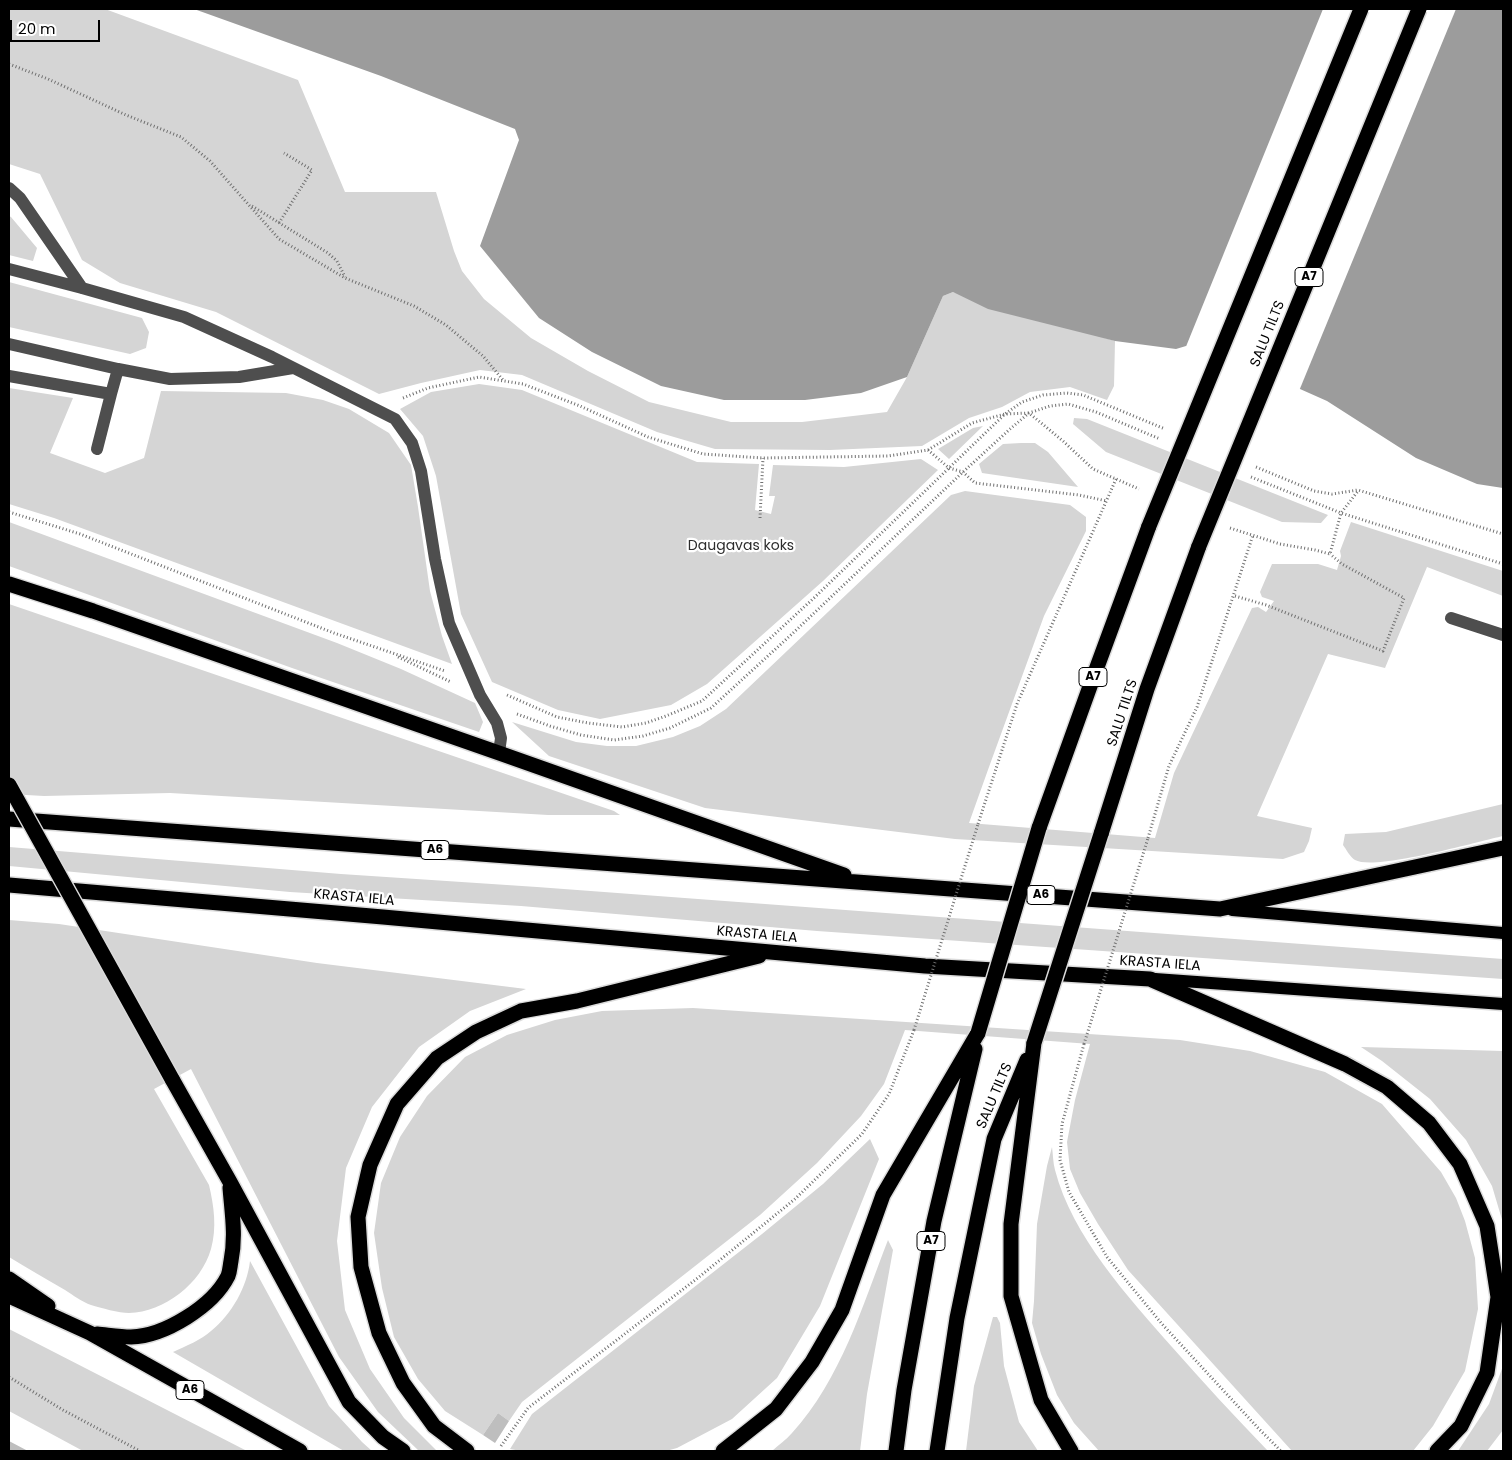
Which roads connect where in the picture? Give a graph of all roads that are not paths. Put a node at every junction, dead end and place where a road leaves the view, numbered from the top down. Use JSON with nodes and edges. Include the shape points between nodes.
{"nodes":[{"id":1,"x":1361,"y":9,"type":"edge"},
{"id":2,"x":1419,"y":9,"type":"edge"},
{"id":3,"x":9,"y":188,"type":"edge"},
{"id":4,"x":9,"y":269,"type":"edge"},
{"id":5,"x":82,"y":288,"type":"junction"},
{"id":6,"x":9,"y":344,"type":"edge"},
{"id":7,"x":293,"y":368,"type":"junction"},
{"id":8,"x":118,"y":370,"type":"junction"},
{"id":9,"x":9,"y":376,"type":"edge"},
{"id":10,"x":111,"y":394,"type":"junction"},
{"id":11,"x":97,"y":449,"type":"dead end"},
{"id":12,"x":9,"y":584,"type":"edge"},
{"id":13,"x":1450,"y":618,"type":"dead end"},
{"id":14,"x":1503,"y":635,"type":"edge"},
{"id":15,"x":499,"y":752,"type":"junction"},
{"id":16,"x":9,"y":785,"type":"edge"},
{"id":17,"x":9,"y":818,"type":"edge"},
{"id":18,"x":1503,"y":848,"type":"edge"},
{"id":19,"x":862,"y":882,"type":"junction"},
{"id":20,"x":9,"y":885,"type":"edge"},
{"id":21,"x":1220,"y":909,"type":"junction"},
{"id":22,"x":1503,"y":933,"type":"edge"},
{"id":23,"x":770,"y":953,"type":"junction"},
{"id":24,"x":1150,"y":979,"type":"junction"},
{"id":25,"x":1503,"y":1004,"type":"edge"},
{"id":26,"x":978,"y":1033,"type":"junction"},
{"id":27,"x":1034,"y":1043,"type":"junction"},
{"id":28,"x":230,"y":1182,"type":"junction"},
{"id":29,"x":9,"y":1279,"type":"edge"},
{"id":30,"x":9,"y":1296,"type":"edge"},
{"id":31,"x":85,"y":1331,"type":"junction"},
{"id":32,"x":300,"y":1451,"type":"edge"},
{"id":33,"x":403,"y":1451,"type":"edge"},
{"id":34,"x":467,"y":1451,"type":"edge"},
{"id":35,"x":723,"y":1451,"type":"edge"},
{"id":36,"x":896,"y":1451,"type":"edge"},
{"id":37,"x":937,"y":1451,"type":"edge"},
{"id":38,"x":1071,"y":1451,"type":"edge"},
{"id":39,"x":1437,"y":1451,"type":"edge"}],
"edges":[{"from":1,"to":26,"type":"highway","name":"SALU TILTS","number":"A7","bridge":true,"via":[[1149,526],[1039,828]]},
{"from":2,"to":27,"type":"highway","name":"SALU TILTS","number":"A7","bridge":true,"via":[[1199,546],[1147,689]]},
{"from":3,"to":5,"type":"street","via":[[20,198]]},
{"from":4,"to":5,"type":"street"},
{"from":5,"to":7,"type":"street","via":[[184,317]]},
{"from":6,"to":8,"type":"street"},
{"from":7,"to":8,"type":"street","via":[[240,377],[170,380]]},
{"from":7,"to":15,"type":"street","via":[[395,419],[412,443],[421,471],[449,623],[480,695],[497,722],[501,738]]},
{"from":8,"to":10,"type":"street"},
{"from":9,"to":10,"type":"street"},
{"from":10,"to":11,"type":"street"},
{"from":12,"to":15,"type":"highway"},
{"from":13,"to":14,"type":"street"},
{"from":15,"to":19,"type":"highway"},
{"from":16,"to":28,"type":"highway","bridge":true},
{"from":17,"to":19,"type":"highway","number":"A6"},
{"from":18,"to":21,"type":"highway","number":"A6"},
{"from":19,"to":21,"type":"highway","number":"A6"},
{"from":20,"to":23,"type":"highway","name":"KRASTA IELA"},
{"from":21,"to":22,"type":"main road"},
{"from":23,"to":24,"type":"highway","name":"KRASTA IELA"},
{"from":23,"to":34,"type":"highway","via":[[578,1001],[521,1011],[476,1032],[437,1058],[397,1104],[370,1165],[358,1218],[361,1267],[380,1333],[403,1383],[434,1426]]},
{"from":24,"to":25,"type":"main road","name":"KRASTA IELA"},
{"from":24,"to":39,"type":"highway","via":[[1345,1064],[1387,1086],[1429,1122],[1460,1164],[1487,1226],[1498,1298],[1487,1373],[1461,1426]]},
{"from":26,"to":35,"type":"highway","via":[[883,1195],[842,1310],[812,1362],[776,1409]]},
{"from":26,"to":36,"type":"highway","name":"SALU TILTS","number":"A7","via":[[934,1221]]},
{"from":27,"to":37,"type":"highway","name":"SALU TILTS","number":"A7","via":[[994,1139],[957,1318]]},
{"from":27,"to":38,"type":"highway","via":[[1011,1224],[1011,1296],[1041,1400]]},
{"from":28,"to":31,"type":"highway","via":[[234,1235],[232,1254],[228,1275],[214,1297],[165,1330],[132,1337]]},
{"from":28,"to":33,"type":"highway","via":[[349,1402],[383,1437]]},
{"from":29,"to":31,"type":"highway"},
{"from":30,"to":31,"type":"highway","number":"A6"},
{"from":31,"to":32,"type":"highway","number":"A6"}]}
